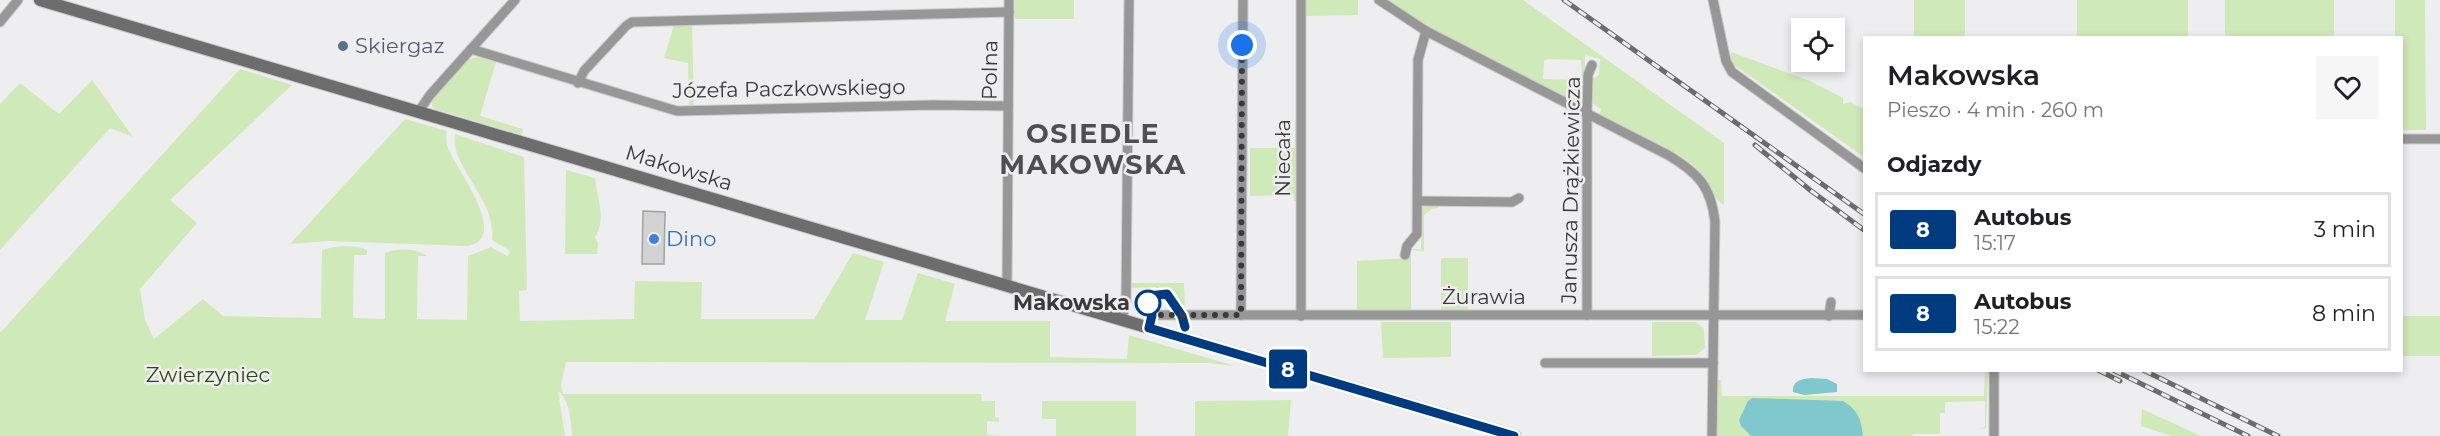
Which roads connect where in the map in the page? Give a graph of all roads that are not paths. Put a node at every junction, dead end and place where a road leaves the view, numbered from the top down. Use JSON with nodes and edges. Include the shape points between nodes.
{"nodes":[{"id":1,"x":18,"y":0,"type":"edge"},
{"id":2,"x":40,"y":0,"type":"edge"},
{"id":3,"x":515,"y":0,"type":"edge"},
{"id":4,"x":1009,"y":0,"type":"edge"},
{"id":5,"x":1129,"y":0,"type":"edge"},
{"id":6,"x":1242,"y":0,"type":"edge"},
{"id":7,"x":1301,"y":0,"type":"edge"},
{"id":8,"x":1379,"y":0,"type":"edge"},
{"id":9,"x":1713,"y":0,"type":"edge"},
{"id":10,"x":1009,"y":12,"type":"junction"},
{"id":11,"x":0,"y":22,"type":"edge"},
{"id":12,"x":1426,"y":31,"type":"junction"},
{"id":13,"x":471,"y":49,"type":"junction"},
{"id":14,"x":1592,"y":65,"type":"dead end"},
{"id":15,"x":578,"y":83,"type":"junction"},
{"id":16,"x":1008,"y":106,"type":"junction"},
{"id":17,"x":419,"y":111,"type":"junction"},
{"id":18,"x":1587,"y":114,"type":"junction"},
{"id":19,"x":2440,"y":139,"type":"edge"},
{"id":20,"x":2403,"y":140,"type":"edge"},
{"id":21,"x":1863,"y":167,"type":"edge"},
{"id":22,"x":1519,"y":198,"type":"dead end"},
{"id":23,"x":1418,"y":201,"type":"junction"},
{"id":24,"x":1405,"y":255,"type":"dead end"},
{"id":25,"x":1007,"y":285,"type":"junction"},
{"id":26,"x":1831,"y":302,"type":"dead end"},
{"id":27,"x":1714,"y":314,"type":"junction"},
{"id":28,"x":1241,"y":315,"type":"junction"},
{"id":29,"x":1587,"y":315,"type":"junction"},
{"id":30,"x":1863,"y":315,"type":"edge"},
{"id":31,"x":1301,"y":316,"type":"junction"},
{"id":32,"x":1829,"y":316,"type":"junction"},
{"id":33,"x":1122,"y":320,"type":"junction"},
{"id":34,"x":1149,"y":328,"type":"junction"},
{"id":35,"x":1545,"y":363,"type":"dead end"},
{"id":36,"x":1713,"y":363,"type":"junction"},
{"id":37,"x":1994,"y":372,"type":"edge"},
{"id":38,"x":1515,"y":436,"type":"edge"},
{"id":39,"x":1712,"y":436,"type":"edge"},
{"id":40,"x":1994,"y":436,"type":"edge"}],
"edges":[{"from":1,"to":11,"type":"street"},
{"from":2,"to":17,"type":"street","name":"Makowska"},
{"from":3,"to":13,"type":"street"},
{"from":4,"to":10,"type":"street","name":"Polna"},
{"from":5,"to":33,"type":"street","via":[[1126,301]]},
{"from":6,"to":28,"type":"street"},
{"from":7,"to":31,"type":"street","name":"Niecała"},
{"from":8,"to":12,"type":"street"},
{"from":9,"to":21,"type":"street","via":[[1732,72]]},
{"from":10,"to":15,"type":"street","via":[[632,22],[584,71]]},
{"from":10,"to":16,"type":"street","name":"Polna"},
{"from":12,"to":18,"type":"street"},
{"from":12,"to":23,"type":"street","via":[[1418,60]]},
{"from":13,"to":15,"type":"street","name":"Józefa Paczkowskiego"},
{"from":13,"to":17,"type":"street"},
{"from":14,"to":18,"type":"street","name":"Janusza Drążkiewicza"},
{"from":15,"to":16,"type":"street","name":"Józefa Paczkowskiego","via":[[677,111]]},
{"from":16,"to":25,"type":"street","name":"Polna"},
{"from":17,"to":25,"type":"street","name":"Makowska"},
{"from":18,"to":27,"type":"street","via":[[1686,165],[1706,188],[1714,222]]},
{"from":18,"to":29,"type":"street","name":"Janusza Drążkiewicza"},
{"from":19,"to":20,"type":"street"},
{"from":22,"to":23,"type":"street","via":[[1512,202]]},
{"from":23,"to":24,"type":"street","via":[[1417,236],[1407,246]]},
{"from":25,"to":33,"type":"street","name":"Makowska"},
{"from":26,"to":32,"type":"street"},
{"from":27,"to":29,"type":"street","name":"Żurawia"},
{"from":27,"to":32,"type":"street","name":"Żurawia"},
{"from":27,"to":36,"type":"street"},
{"from":28,"to":31,"type":"street","name":"Żurawia"},
{"from":28,"to":34,"type":"street","name":"Żurawia","via":[[1152,315]]},
{"from":29,"to":31,"type":"street","name":"Żurawia"},
{"from":30,"to":32,"type":"street","name":"Żurawia"},
{"from":33,"to":34,"type":"street","name":"Makowska"},
{"from":34,"to":38,"type":"street","name":"Makowska"},
{"from":35,"to":36,"type":"street"},
{"from":36,"to":39,"type":"street"},
{"from":37,"to":40,"type":"street"}]}
